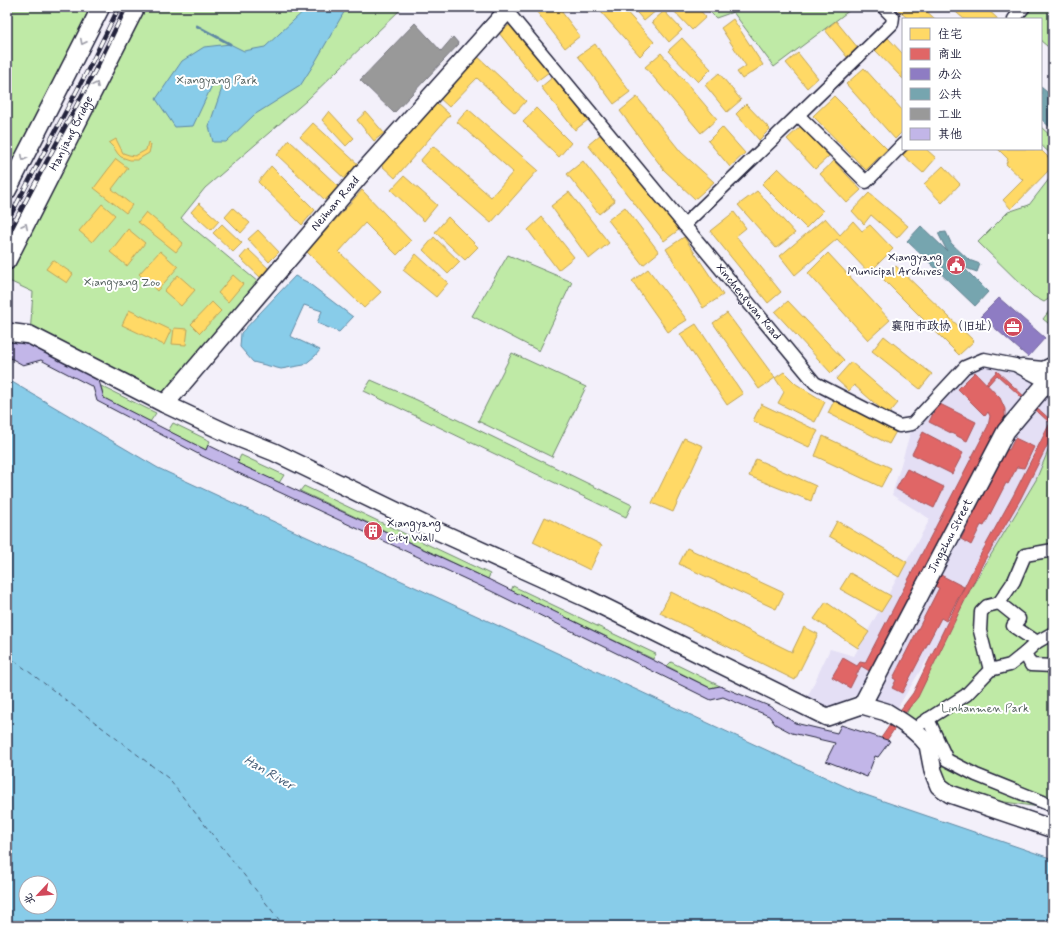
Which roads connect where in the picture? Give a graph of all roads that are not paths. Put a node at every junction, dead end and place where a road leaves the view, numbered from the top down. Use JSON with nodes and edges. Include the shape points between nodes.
{"nodes":[{"id":1,"x":100,"y":7,"type":"edge"},
{"id":2,"x":136,"y":7,"type":"edge"},
{"id":3,"x":883,"y":7,"type":"edge"},
{"id":4,"x":1024,"y":7,"type":"edge"},
{"id":5,"x":507,"y":9,"type":"edge"},
{"id":6,"x":1015,"y":18,"type":"edge"},
{"id":7,"x":798,"y":115,"type":"junction"},
{"id":8,"x":902,"y":145,"type":"edge"},
{"id":9,"x":7,"y":191,"type":"edge"},
{"id":10,"x":684,"y":225,"type":"junction"},
{"id":11,"x":7,"y":261,"type":"edge"},
{"id":12,"x":7,"y":332,"type":"edge"},
{"id":13,"x":1053,"y":363,"type":"edge"},
{"id":14,"x":1015,"y":365,"type":"junction"},
{"id":15,"x":1051,"y":382,"type":"edge"},
{"id":16,"x":165,"y":404,"type":"junction"},
{"id":17,"x":1053,"y":550,"type":"edge"},
{"id":18,"x":999,"y":603,"type":"junction"},
{"id":19,"x":1053,"y":633,"type":"edge"},
{"id":20,"x":1037,"y":642,"type":"junction"},
{"id":21,"x":1026,"y":653,"type":"junction"},
{"id":22,"x":1053,"y":666,"type":"edge"},
{"id":23,"x":990,"y":670,"type":"junction"},
{"id":24,"x":862,"y":705,"type":"junction"},
{"id":25,"x":928,"y":719,"type":"junction"},
{"id":26,"x":912,"y":729,"type":"junction"},
{"id":27,"x":1053,"y":806,"type":"edge"},
{"id":28,"x":1053,"y":830,"type":"edge"}],
"edges":[{"from":1,"to":9,"type":"street","one_way":true},
{"from":11,"to":2,"type":"street","name":"Hanjiang Bridge","one_way":true},
{"from":3,"to":7,"type":"street","via":[[893,17],[892,24]]},
{"from":4,"to":6,"type":"street"},
{"from":5,"to":10,"type":"street","name":"Xinchengwan Road"},
{"from":5,"to":16,"type":"street","name":"Neihuan Road","via":[[362,173]]},
{"from":7,"to":8,"type":"street","via":[[866,182]]},
{"from":7,"to":10,"type":"street"},
{"from":10,"to":14,"type":"street","name":"Xinchengwan Road","via":[[815,383],[899,426],[912,424],[965,367],[984,360]]},
{"from":12,"to":16,"type":"street","via":[[30,335]]},
{"from":13,"to":14,"type":"street","via":[[1043,368]]},
{"from":14,"to":15,"type":"street","name":"Xinchengwan Road"},
{"from":15,"to":24,"type":"street","name":"Jingzhou Street","via":[[1006,431]]},
{"from":16,"to":24,"type":"street","via":[[274,452],[431,528],[588,599],[827,717]]},
{"from":17,"to":18,"type":"street","via":[[1025,555],[1014,581]]},
{"from":18,"to":20,"type":"street","via":[[1019,620],[1013,626]]},
{"from":18,"to":23,"type":"street","via":[[987,606],[981,612],[980,631]]},
{"from":19,"to":20,"type":"street"},
{"from":20,"to":21,"type":"street"},
{"from":21,"to":22,"type":"street","via":[[1031,665]]},
{"from":21,"to":23,"type":"street","via":[[1010,665]]},
{"from":23,"to":25,"type":"street","via":[[966,695]]},
{"from":24,"to":26,"type":"street","via":[[886,712]]},
{"from":25,"to":26,"type":"street"},
{"from":25,"to":27,"type":"street","via":[[947,760],[976,775]]},
{"from":26,"to":28,"type":"street","via":[[928,745],[939,786],[950,794]]}]}
